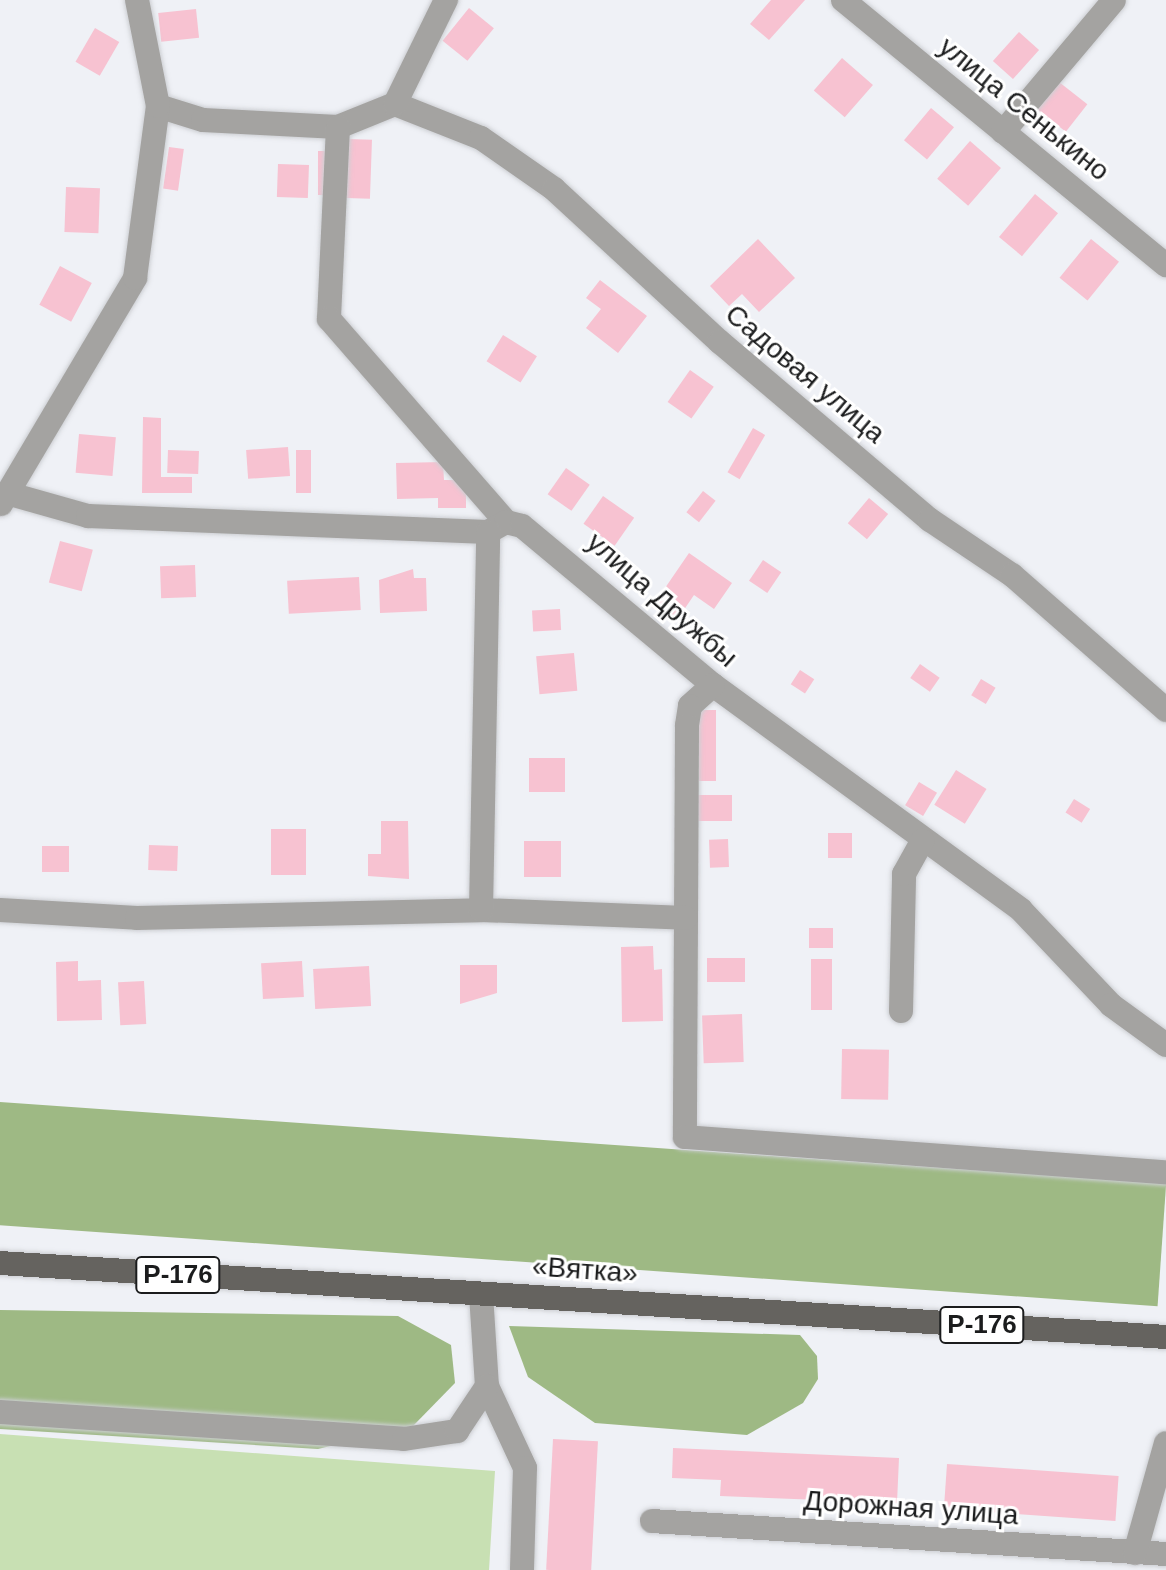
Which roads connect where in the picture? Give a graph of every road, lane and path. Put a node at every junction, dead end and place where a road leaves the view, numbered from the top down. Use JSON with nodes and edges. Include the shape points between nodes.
{"nodes":[{"id":1,"x":137,"y":0,"type":"edge"},
{"id":2,"x":446,"y":0,"type":"edge"},
{"id":3,"x":843,"y":0,"type":"edge"},
{"id":4,"x":1114,"y":0,"type":"edge"},
{"id":5,"x":395,"y":104,"type":"junction"},
{"id":6,"x":158,"y":106,"type":"junction"},
{"id":7,"x":338,"y":127,"type":"junction"},
{"id":8,"x":1003,"y":132,"type":"junction"},
{"id":9,"x":1166,"y":265,"type":"edge"},
{"id":10,"x":5,"y":499,"type":"edge"},
{"id":11,"x":497,"y":527,"type":"junction"},
{"id":12,"x":713,"y":685,"type":"junction"},
{"id":13,"x":1166,"y":710,"type":"edge"},
{"id":14,"x":922,"y":841,"type":"junction"},
{"id":15,"x":0,"y":910,"type":"edge"},
{"id":16,"x":481,"y":910,"type":"junction"},
{"id":17,"x":686,"y":918,"type":"junction"},
{"id":18,"x":901,"y":1011,"type":"dead end"},
{"id":19,"x":1166,"y":1045,"type":"edge"},
{"id":20,"x":1166,"y":1172,"type":"edge"},
{"id":21,"x":0,"y":1263,"type":"edge"},
{"id":22,"x":481,"y":1294,"type":"junction"},
{"id":23,"x":1166,"y":1337,"type":"edge"},
{"id":24,"x":487,"y":1386,"type":"junction"},
{"id":25,"x":0,"y":1412,"type":"edge"},
{"id":26,"x":1166,"y":1443,"type":"edge"},
{"id":27,"x":652,"y":1521,"type":"dead end"},
{"id":28,"x":1135,"y":1553,"type":"junction"},
{"id":29,"x":1166,"y":1554,"type":"edge"},
{"id":30,"x":522,"y":1570,"type":"edge"}],
"edges":[{"from":1,"to":6,"type":"street","name":"улица Дружбы"},
{"from":2,"to":5,"type":"street"},
{"from":3,"to":8,"type":"street","name":"улица Сенькино"},
{"from":4,"to":8,"type":"street"},
{"from":5,"to":7,"type":"street"},
{"from":5,"to":13,"type":"street","name":"Садовая улица","via":[[481,138],[554,189],[720,342],[930,520],[1012,575]]},
{"from":6,"to":7,"type":"street","via":[[203,120]]},
{"from":6,"to":10,"type":"street","name":"улица Дружбы","via":[[135,278]]},
{"from":7,"to":11,"type":"street","via":[[329,319]]},
{"from":8,"to":9,"type":"street","name":"улица Сенькино"},
{"from":10,"to":11,"type":"street","name":"улица Дружбы","via":[[88,516]]},
{"from":11,"to":12,"type":"street","name":"улица Дружбы","via":[[542,536]]},
{"from":11,"to":16,"type":"street"},
{"from":12,"to":14,"type":"street","name":"улица Дружбы"},
{"from":12,"to":17,"type":"street","via":[[690,706],[687,726]]},
{"from":14,"to":18,"type":"street","via":[[904,874]]},
{"from":14,"to":19,"type":"street","name":"улица Дружбы","via":[[1021,910],[1111,1005]]},
{"from":15,"to":16,"type":"street","via":[[137,918]]},
{"from":16,"to":17,"type":"street"},
{"from":17,"to":20,"type":"street","via":[[685,1137]]},
{"from":21,"to":22,"type":"main road","name":"«Вятка»","number":"Р-176"},
{"from":22,"to":23,"type":"main road","name":"«Вятка»","number":"Р-176"},
{"from":22,"to":24,"type":"street"},
{"from":24,"to":25,"type":"street","via":[[457,1431],[404,1439]]},
{"from":24,"to":30,"type":"street","via":[[525,1468]]},
{"from":26,"to":28,"type":"street"},
{"from":27,"to":28,"type":"street","name":"Дорожная улица"},
{"from":28,"to":29,"type":"street","name":"Дорожная улица"}]}
